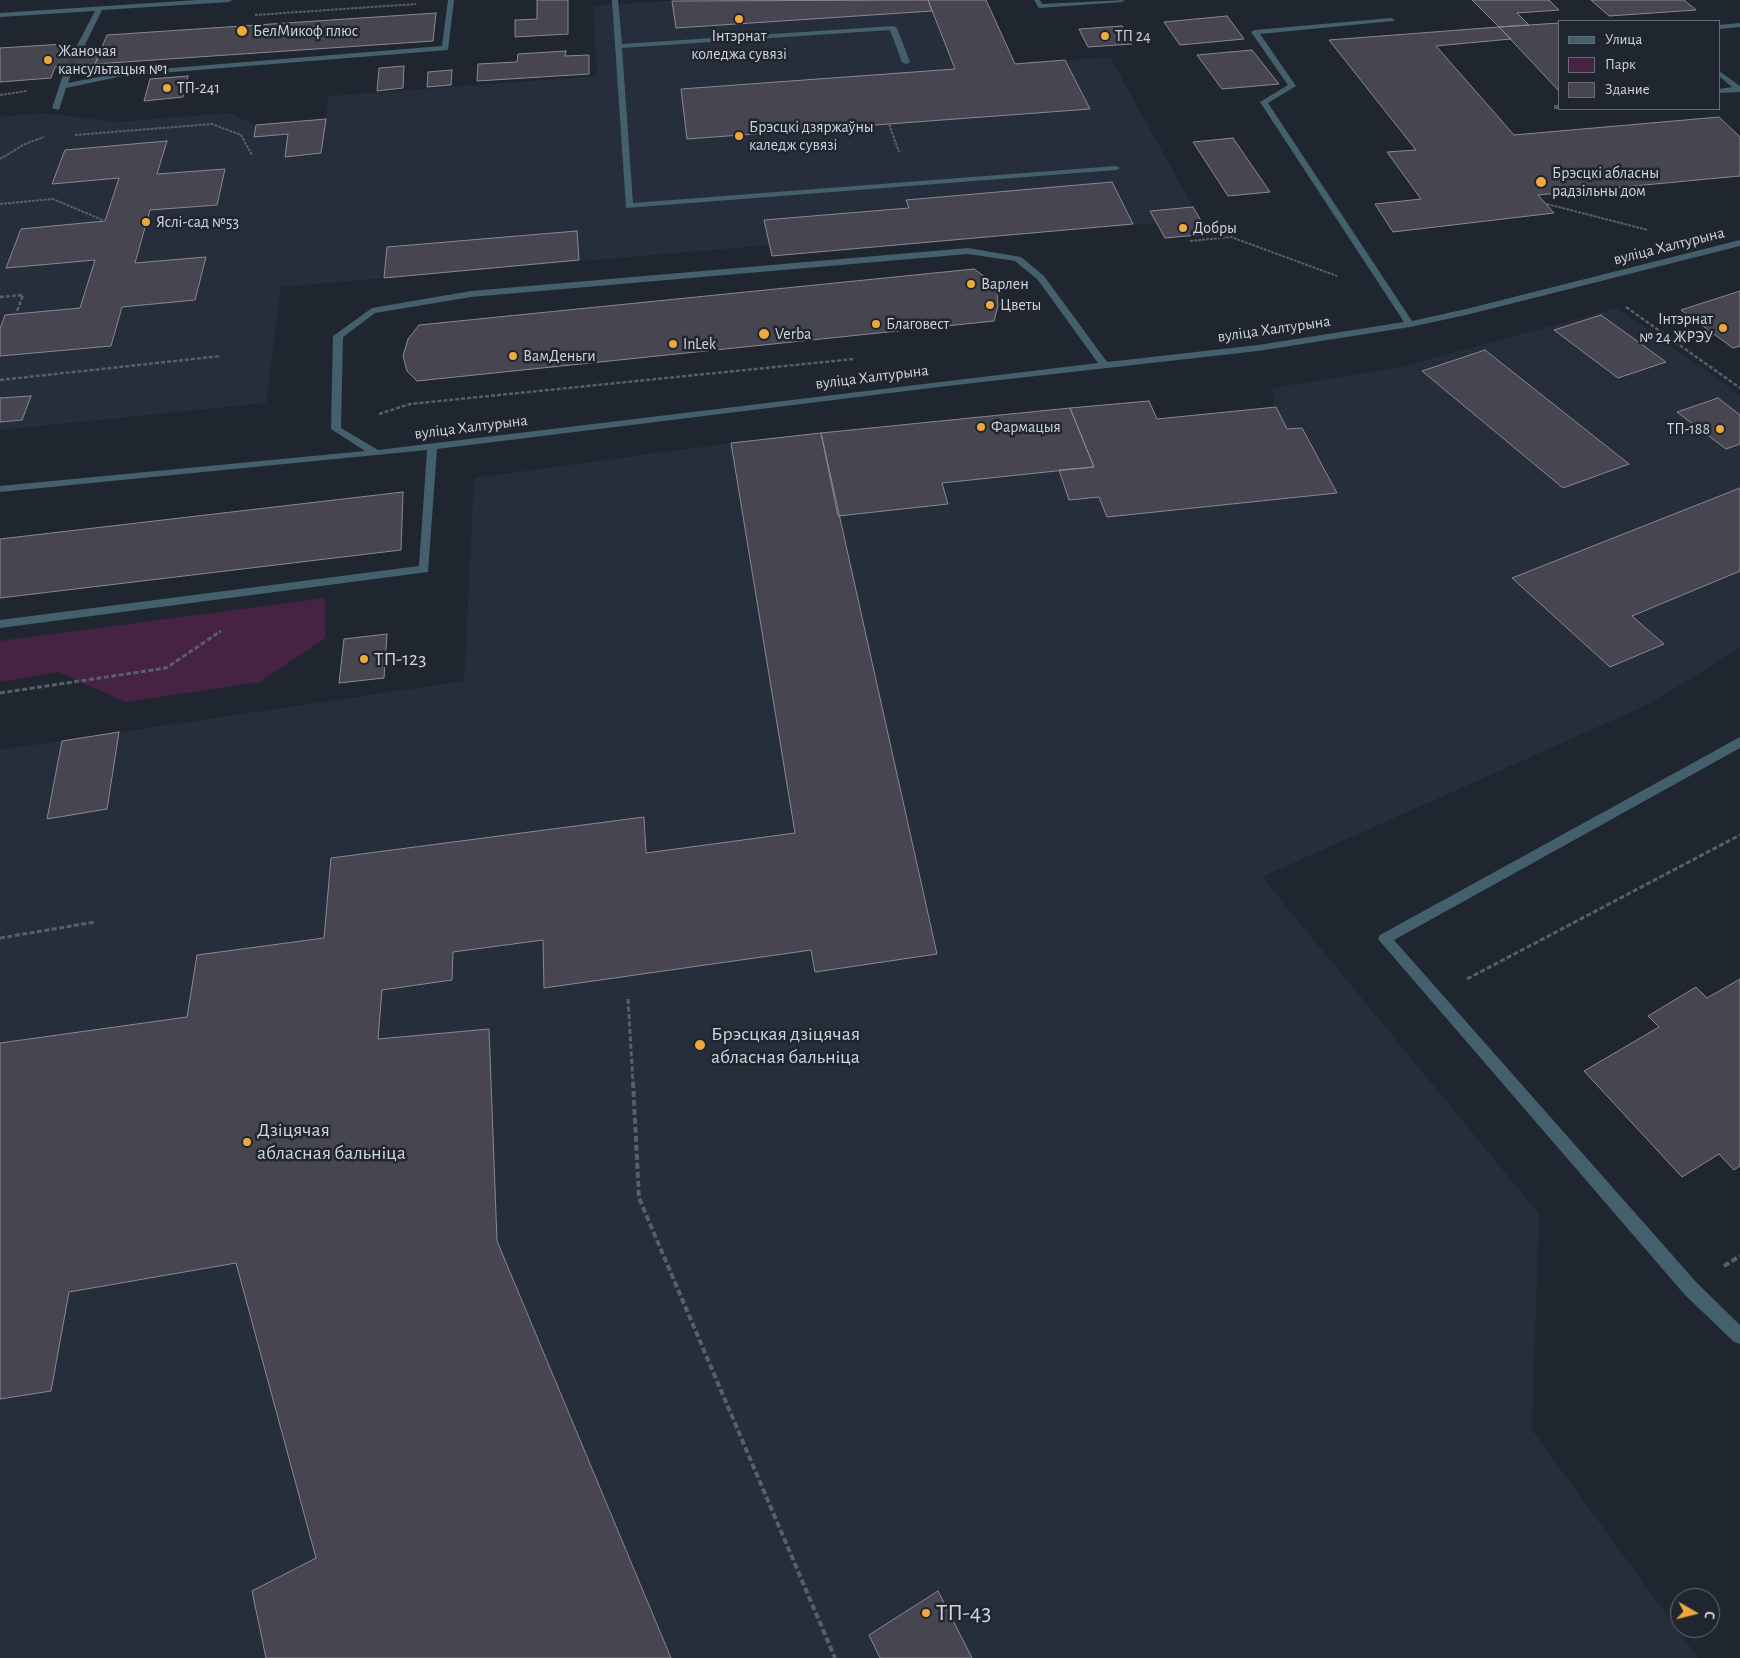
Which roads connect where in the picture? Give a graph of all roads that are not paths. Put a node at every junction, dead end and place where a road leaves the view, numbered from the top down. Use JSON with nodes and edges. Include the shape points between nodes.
{"nodes":[{"id":1,"x":229,"y":0,"type":"edge"},
{"id":2,"x":451,"y":0,"type":"edge"},
{"id":3,"x":615,"y":0,"type":"edge"},
{"id":4,"x":1036,"y":0,"type":"edge"},
{"id":5,"x":1122,"y":0,"type":"edge"},
{"id":6,"x":99,"y":9,"type":"junction"},
{"id":7,"x":0,"y":15,"type":"edge"},
{"id":8,"x":1391,"y":20,"type":"dead end"},
{"id":9,"x":1740,"y":25,"type":"edge"},
{"id":10,"x":1720,"y":27,"type":"edge"},
{"id":11,"x":619,"y":46,"type":"junction"},
{"id":12,"x":76,"y":55,"type":"tunnel mouth"},
{"id":13,"x":906,"y":62,"type":"dead end"},
{"id":14,"x":70,"y":66,"type":"tunnel mouth"},
{"id":15,"x":1720,"y":73,"type":"edge"},
{"id":16,"x":64,"y":86,"type":"junction"},
{"id":17,"x":1739,"y":89,"type":"edge"},
{"id":18,"x":1720,"y":91,"type":"edge"},
{"id":19,"x":56,"y":108,"type":"dead end"},
{"id":20,"x":1116,"y":168,"type":"dead end"},
{"id":21,"x":1740,"y":243,"type":"edge"},
{"id":22,"x":1410,"y":324,"type":"junction"},
{"id":23,"x":1104,"y":365,"type":"junction"},
{"id":24,"x":432,"y":446,"type":"junction"},
{"id":25,"x":376,"y":453,"type":"junction"},
{"id":26,"x":0,"y":489,"type":"edge"},
{"id":27,"x":0,"y":624,"type":"edge"},
{"id":28,"x":1740,"y":742,"type":"edge"},
{"id":29,"x":1740,"y":1336,"type":"edge"}],
"edges":[{"from":1,"to":6,"type":"street"},
{"from":2,"to":16,"type":"street","via":[[445,48],[123,74]]},
{"from":3,"to":11,"type":"street"},
{"from":4,"to":5,"type":"street","via":[[1040,6]]},
{"from":6,"to":7,"type":"street"},
{"from":6,"to":12,"type":"street"},
{"from":8,"to":22,"type":"street","via":[[1255,32],[1292,86],[1264,102]]},
{"from":9,"to":10,"type":"street"},
{"from":11,"to":13,"type":"street","via":[[893,28]]},
{"from":11,"to":20,"type":"street","via":[[629,206]]},
{"from":14,"to":16,"type":"street"},
{"from":15,"to":17,"type":"street"},
{"from":16,"to":19,"type":"street"},
{"from":17,"to":18,"type":"street"},
{"from":21,"to":22,"type":"street","name":"вуліца Халтурына"},
{"from":22,"to":23,"type":"street","name":"вуліца Халтурына","via":[[1258,348]]},
{"from":23,"to":24,"type":"street","name":"вуліца Халтурына"},
{"from":23,"to":25,"type":"street","via":[[1041,278],[1018,259],[968,251],[471,294],[372,311],[338,336],[336,429]]},
{"from":24,"to":25,"type":"street","name":"вуліца Халтурына"},
{"from":24,"to":27,"type":"street","via":[[424,569]]},
{"from":25,"to":26,"type":"street","name":"вуліца Халтурына"},
{"from":28,"to":29,"type":"street","via":[[1385,939],[1691,1289]]}]}
